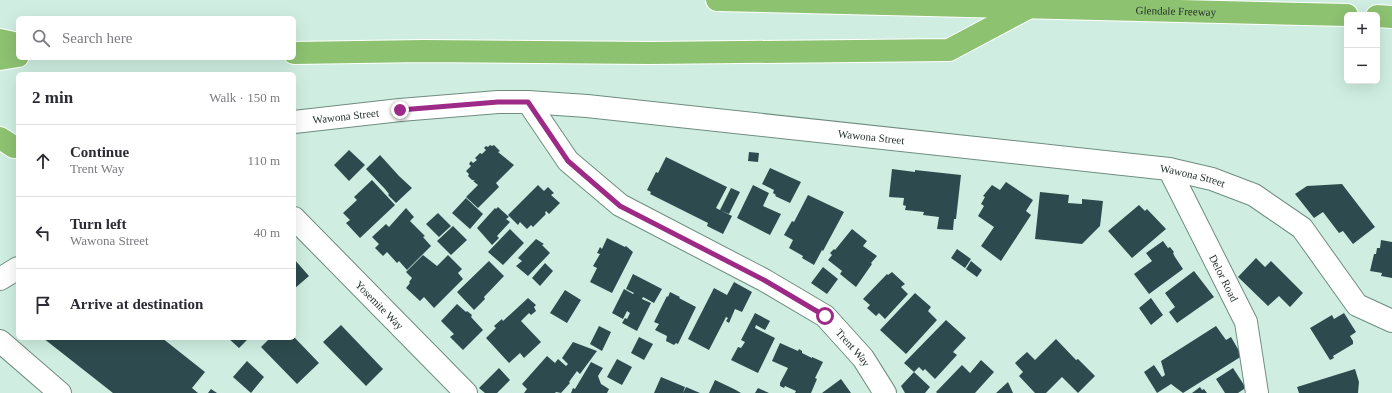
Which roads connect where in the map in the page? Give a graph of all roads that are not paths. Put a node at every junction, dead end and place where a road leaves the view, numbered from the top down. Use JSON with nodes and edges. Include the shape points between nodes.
{"nodes":[{"id":1,"x":717,"y":0,"type":"edge"},
{"id":2,"x":1028,"y":8,"type":"junction"},
{"id":3,"x":1344,"y":16,"type":"edge"},
{"id":4,"x":1380,"y":16,"type":"edge"},
{"id":5,"x":1392,"y":17,"type":"edge"},
{"id":6,"x":0,"y":40,"type":"edge"},
{"id":7,"x":16,"y":44,"type":"edge"},
{"id":8,"x":296,"y":53,"type":"edge"},
{"id":9,"x":16,"y":56,"type":"edge"},
{"id":10,"x":0,"y":58,"type":"edge"},
{"id":11,"x":528,"y":102,"type":"junction"},
{"id":12,"x":296,"y":122,"type":"edge"},
{"id":13,"x":1169,"y":169,"type":"junction"},
{"id":14,"x":296,"y":220,"type":"edge"},
{"id":15,"x":16,"y":269,"type":"edge"},
{"id":16,"x":0,"y":279,"type":"edge"},
{"id":17,"x":1392,"y":321,"type":"edge"},
{"id":18,"x":0,"y":341,"type":"edge"},
{"id":19,"x":60,"y":393,"type":"edge"},
{"id":20,"x":466,"y":393,"type":"edge"},
{"id":21,"x":885,"y":393,"type":"edge"},
{"id":22,"x":1257,"y":393,"type":"edge"}],
"edges":[{"from":1,"to":2,"type":"highway","name":"Glendale Freeway"},
{"from":2,"to":3,"type":"highway","name":"Glendale Freeway"},
{"from":2,"to":8,"type":"highway","via":[[949,50],[650,54],[424,51]]},
{"from":4,"to":5,"type":"highway"},
{"from":6,"to":7,"type":"highway"},
{"from":9,"to":10,"type":"highway"},
{"from":11,"to":12,"type":"street","name":"Wawona Street","via":[[400,110]]},
{"from":11,"to":13,"type":"street","name":"Wawona Street","via":[[587,106]]},
{"from":11,"to":21,"type":"street","name":"Trent Way","via":[[568,161],[620,206],[764,280],[825,316],[863,358]]},
{"from":13,"to":17,"type":"street","name":"Wawona Street","via":[[1212,179],[1254,195],[1302,228],[1357,305]]},
{"from":13,"to":22,"type":"street","name":"Delor Road","via":[[1246,322]]},
{"from":14,"to":20,"type":"street","name":"Yosemite Way"},
{"from":15,"to":16,"type":"street"},
{"from":18,"to":19,"type":"street"}]}
